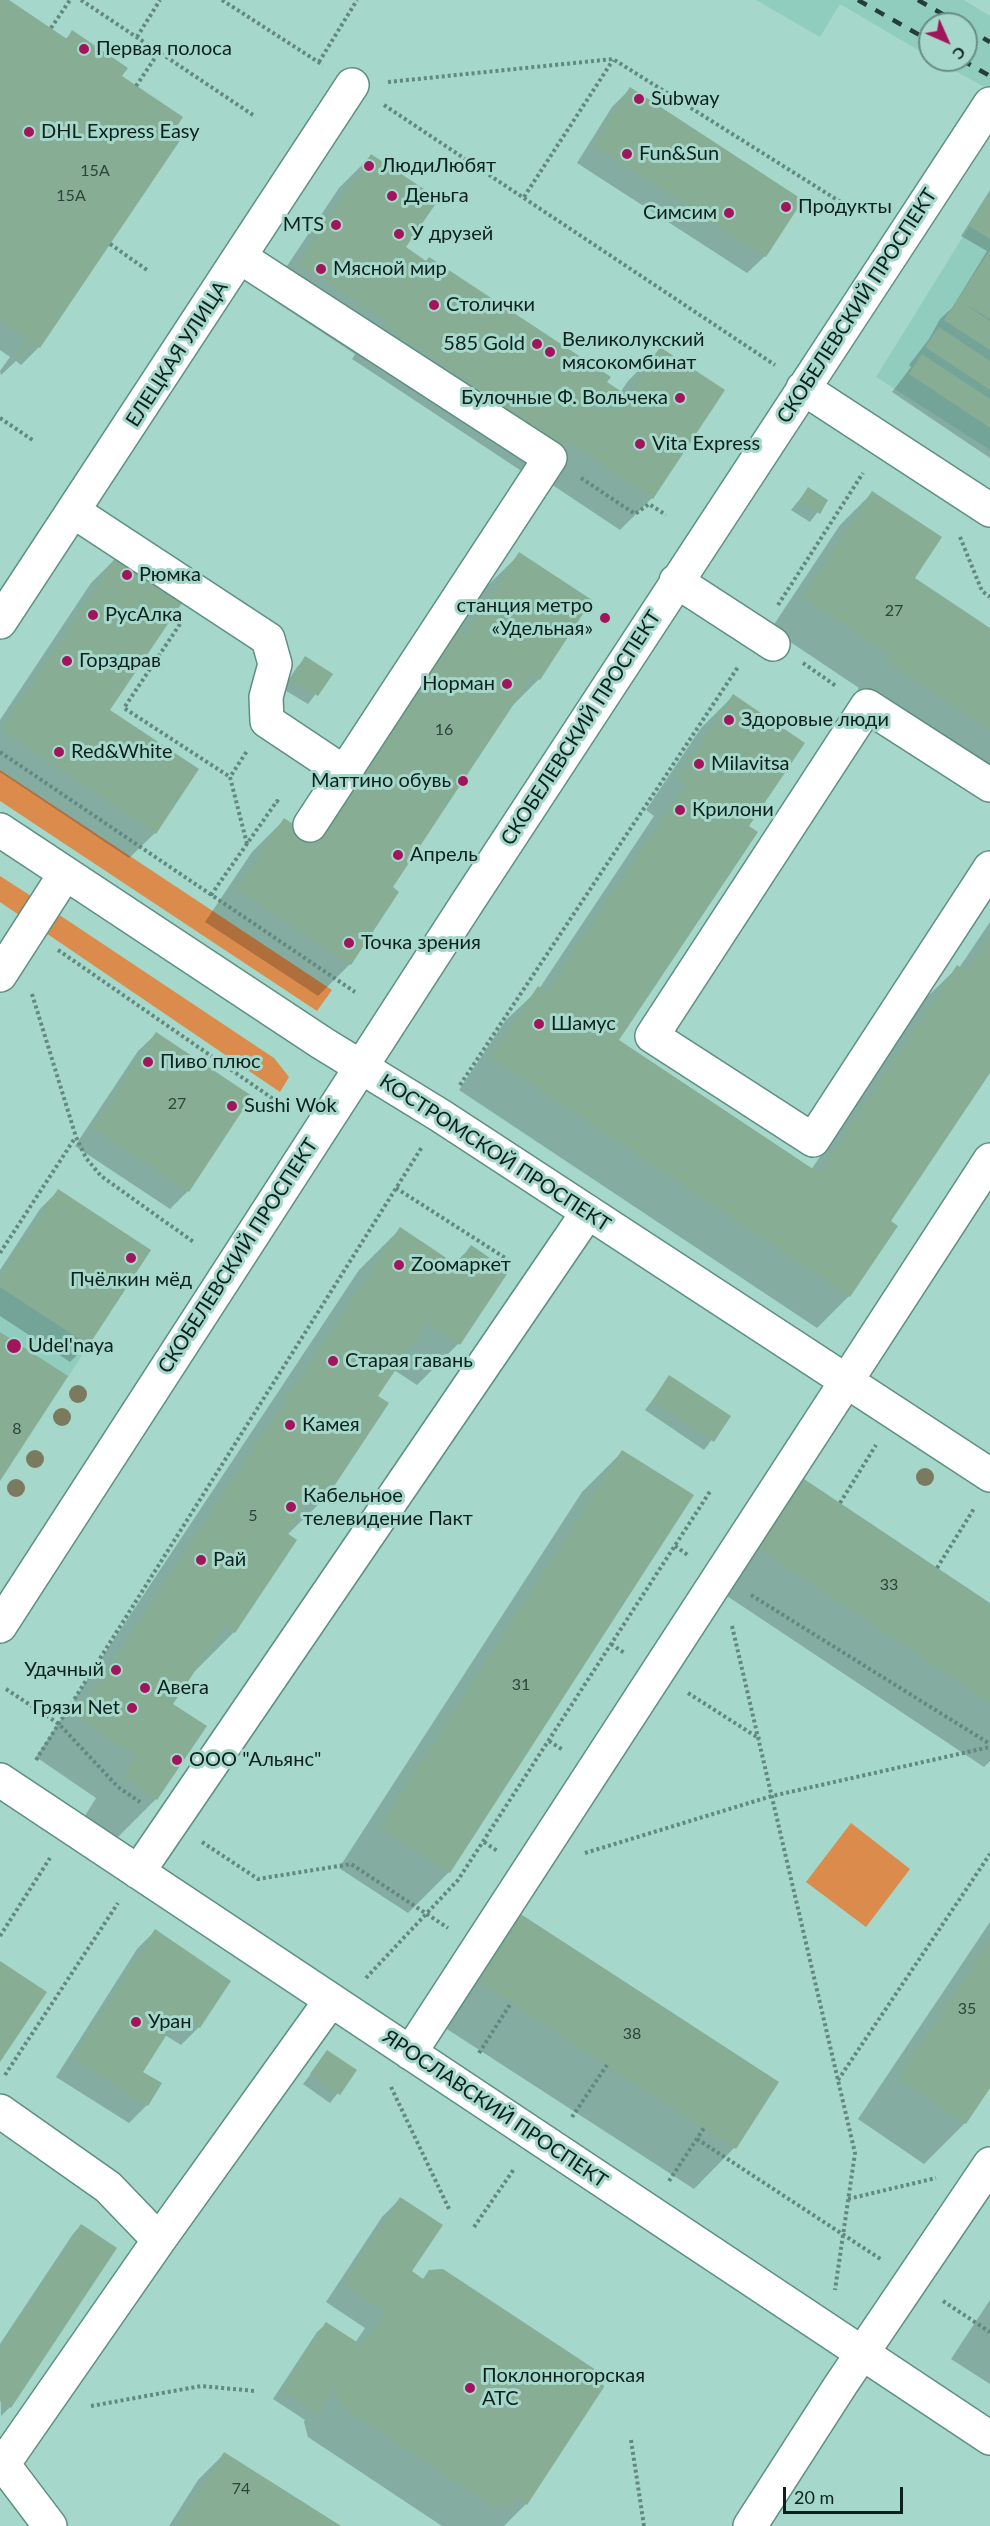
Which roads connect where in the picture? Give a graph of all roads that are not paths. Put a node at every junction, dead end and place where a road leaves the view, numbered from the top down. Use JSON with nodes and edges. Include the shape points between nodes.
{"nodes":[{"id":1,"x":352,"y":85,"type":"road end"},
{"id":2,"x":990,"y":104,"type":"edge"},
{"id":3,"x":240,"y":257,"type":"junction"},
{"id":4,"x":803,"y":388,"type":"junction"},
{"id":5,"x":990,"y":510,"type":"edge"},
{"id":6,"x":73,"y":511,"type":"junction"},
{"id":7,"x":676,"y":581,"type":"junction"},
{"id":8,"x":0,"y":622,"type":"edge"},
{"id":9,"x":766,"y":639,"type":"road end"},
{"id":10,"x":345,"y":774,"type":"junction"},
{"id":11,"x":990,"y":785,"type":"edge"},
{"id":12,"x":310,"y":825,"type":"road end"},
{"id":13,"x":0,"y":830,"type":"edge"},
{"id":14,"x":990,"y":868,"type":"edge"},
{"id":15,"x":65,"y":874,"type":"junction"},
{"id":16,"x":0,"y":975,"type":"edge"},
{"id":17,"x":360,"y":1067,"type":"junction"},
{"id":18,"x":990,"y":1160,"type":"edge"},
{"id":19,"x":588,"y":1212,"type":"junction"},
{"id":20,"x":847,"y":1381,"type":"junction"},
{"id":21,"x":985,"y":1486,"type":"edge"},
{"id":22,"x":0,"y":1626,"type":"edge"},
{"id":23,"x":0,"y":1780,"type":"edge"},
{"id":24,"x":138,"y":1872,"type":"junction"},
{"id":25,"x":331,"y":2000,"type":"junction"},
{"id":26,"x":410,"y":2053,"type":"junction"},
{"id":27,"x":0,"y":2111,"type":"edge"},
{"id":28,"x":990,"y":2164,"type":"edge"},
{"id":29,"x":159,"y":2240,"type":"junction"},
{"id":30,"x":862,"y":2354,"type":"junction"},
{"id":31,"x":990,"y":2438,"type":"edge"},
{"id":32,"x":2,"y":2462,"type":"edge"},
{"id":33,"x":50,"y":2526,"type":"edge"},
{"id":34,"x":750,"y":2526,"type":"edge"}],
"edges":[{"from":1,"to":3,"type":"street","name":"ЕЛЕЦКАЯ УЛИЦА"},
{"from":2,"to":4,"type":"street","name":"СКОБЕЛЕВСКИЙ ПРОСПЕКТ"},
{"from":3,"to":6,"type":"street","name":"ЕЛЕЦКАЯ УЛИЦА"},
{"from":3,"to":10,"type":"street","via":[[550,458]]},
{"from":4,"to":5,"type":"street"},
{"from":4,"to":7,"type":"street","name":"СКОБЕЛЕВСКИЙ ПРОСПЕКТ"},
{"from":6,"to":8,"type":"street","name":"ЕЛЕЦКАЯ УЛИЦА"},
{"from":6,"to":10,"type":"street","via":[[268,639],[275,664],[266,698],[267,721]]},
{"from":7,"to":9,"type":"street"},
{"from":7,"to":17,"type":"street","name":"СКОБЕЛЕВСКИЙ ПРОСПЕКТ"},
{"from":10,"to":12,"type":"street"},
{"from":11,"to":14,"type":"street","via":[[867,706],[652,1036],[813,1140]]},
{"from":13,"to":15,"type":"street","name":"КОСТРОМСКОЙ ПРОСПЕКТ"},
{"from":15,"to":16,"type":"street"},
{"from":15,"to":17,"type":"street","name":"КОСТРОМСКОЙ ПРОСПЕКТ"},
{"from":17,"to":19,"type":"street","name":"КОСТРОМСКОЙ ПРОСПЕКТ"},
{"from":17,"to":22,"type":"street","name":"СКОБЕЛЕВСКИЙ ПРОСПЕКТ"},
{"from":18,"to":20,"type":"street"},
{"from":19,"to":20,"type":"street","name":"КОСТРОМСКОЙ ПРОСПЕКТ"},
{"from":19,"to":24,"type":"street"},
{"from":20,"to":21,"type":"street","name":"КОСТРОМСКОЙ ПРОСПЕКТ"},
{"from":20,"to":26,"type":"street"},
{"from":23,"to":24,"type":"street","name":"ЯРОСЛАВСКИЙ ПРОСПЕКТ"},
{"from":24,"to":25,"type":"street","name":"ЯРОСЛАВСКИЙ ПРОСПЕКТ"},
{"from":25,"to":26,"type":"street","name":"ЯРОСЛАВСКИЙ ПРОСПЕКТ"},
{"from":25,"to":29,"type":"street"},
{"from":26,"to":30,"type":"street","name":"ЯРОСЛАВСКИЙ ПРОСПЕКТ"},
{"from":27,"to":29,"type":"street","via":[[108,2187]]},
{"from":28,"to":30,"type":"street"},
{"from":29,"to":32,"type":"street"},
{"from":30,"to":31,"type":"street","name":"ЯРОСЛАВСКИЙ ПРОСПЕКТ"},
{"from":30,"to":34,"type":"street"},
{"from":32,"to":33,"type":"street"}]}
